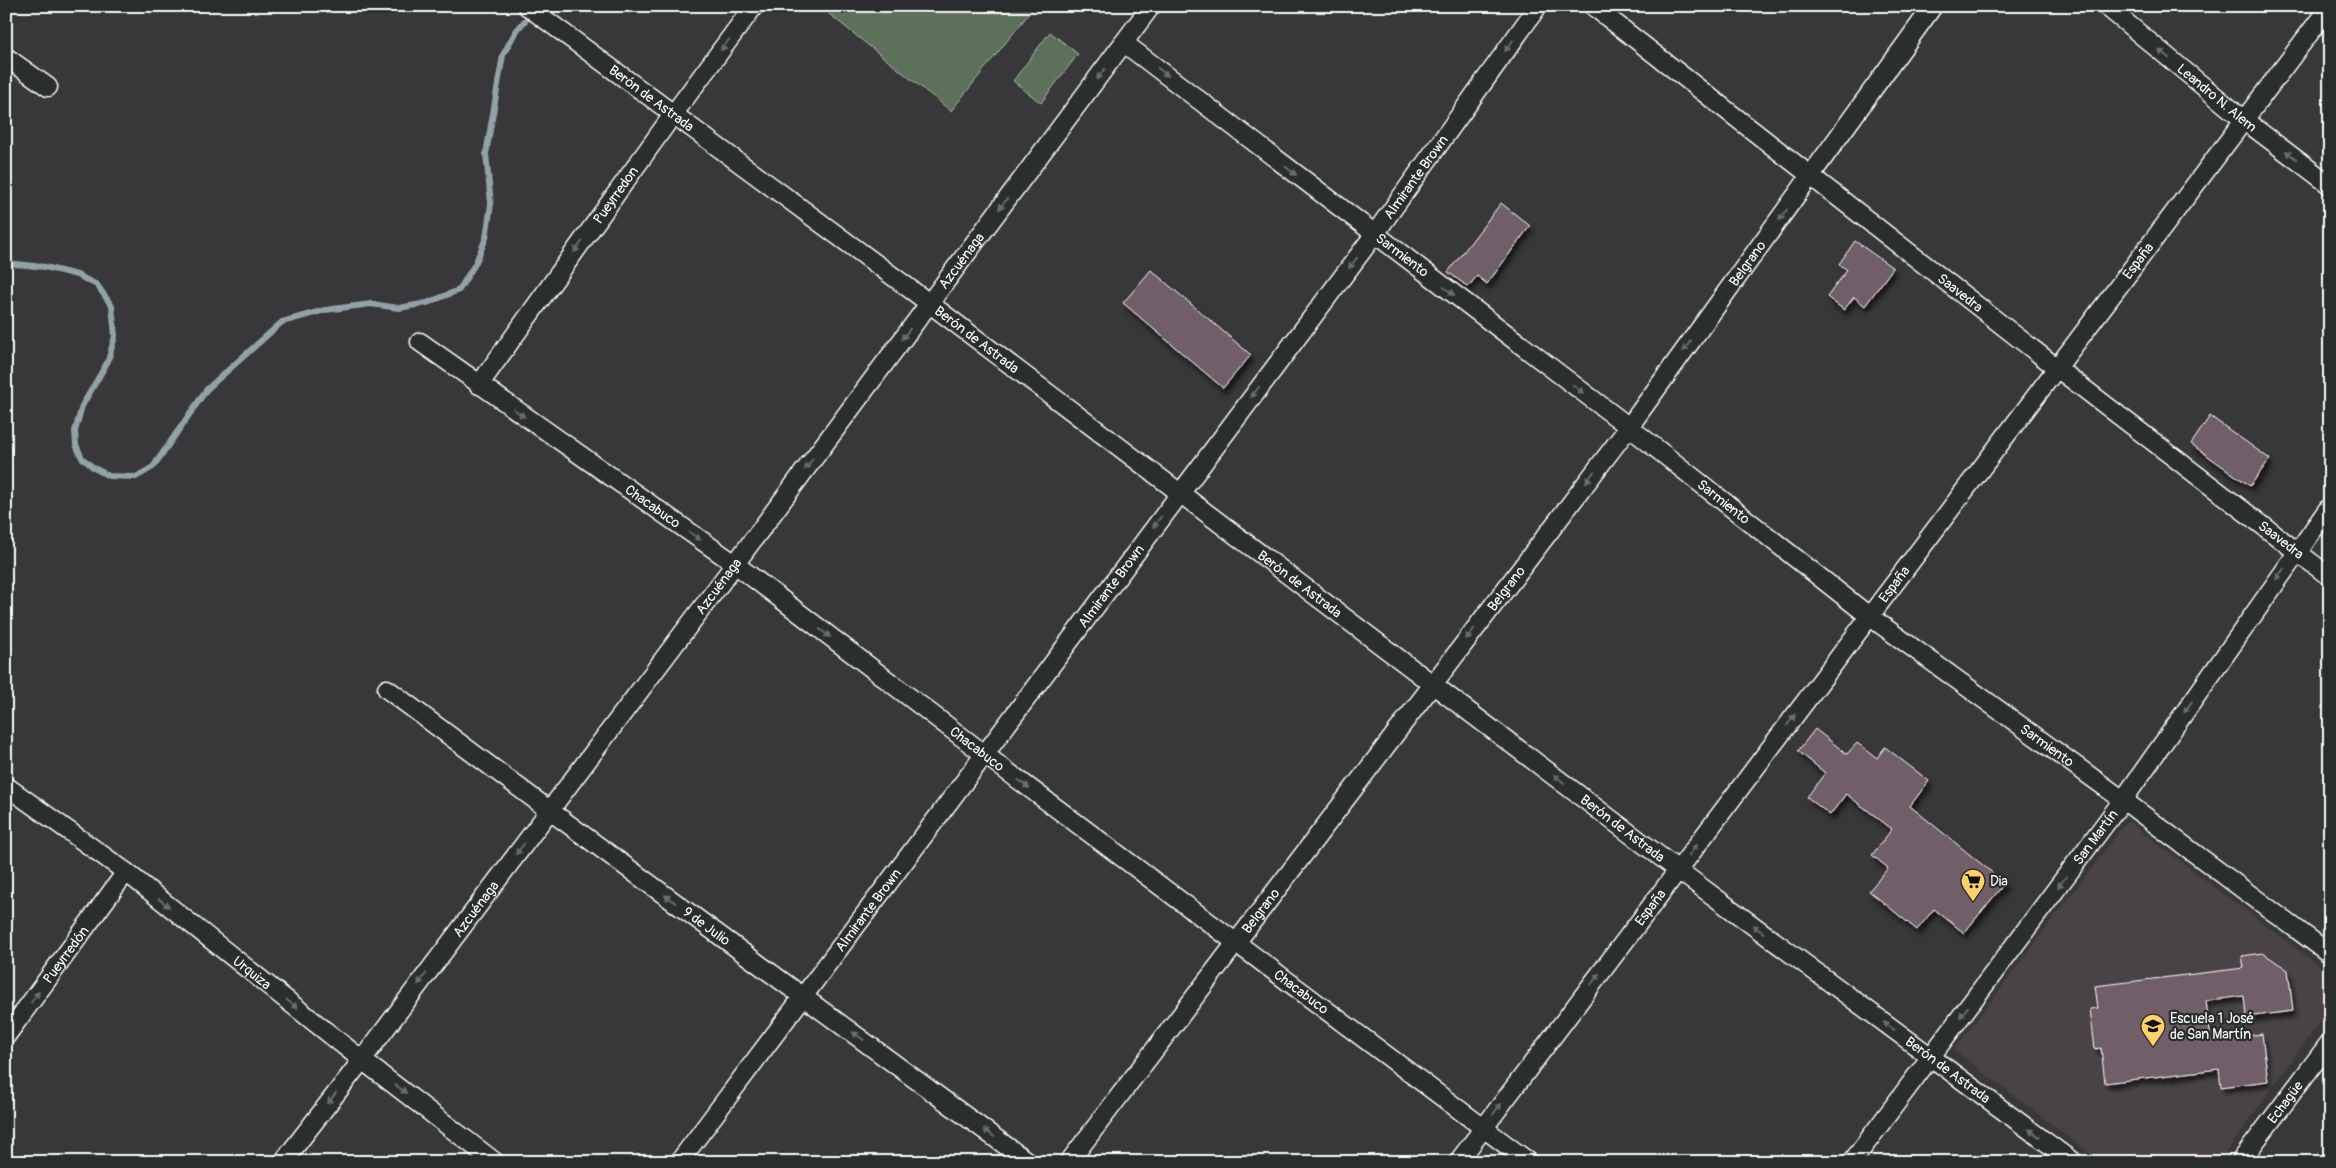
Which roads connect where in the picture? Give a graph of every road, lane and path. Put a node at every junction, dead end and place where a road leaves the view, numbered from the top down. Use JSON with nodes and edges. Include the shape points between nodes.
{"nodes":[{"id":1,"x":527,"y":6,"type":"edge"},
{"id":2,"x":754,"y":6,"type":"edge"},
{"id":3,"x":1151,"y":6,"type":"edge"},
{"id":4,"x":1538,"y":6,"type":"edge"},
{"id":5,"x":1593,"y":6,"type":"edge"},
{"id":6,"x":1933,"y":6,"type":"edge"},
{"id":7,"x":2106,"y":6,"type":"edge"},
{"id":8,"x":2330,"y":6,"type":"edge"},
{"id":9,"x":1124,"y":43,"type":"junction"},
{"id":10,"x":6,"y":57,"type":"edge"},
{"id":11,"x":48,"y":87,"type":"dead end"},
{"id":12,"x":672,"y":116,"type":"junction"},
{"id":13,"x":2244,"y":120,"type":"junction"},
{"id":14,"x":1811,"y":176,"type":"junction"},
{"id":15,"x":2330,"y":185,"type":"edge"},
{"id":16,"x":1374,"y":234,"type":"junction"},
{"id":17,"x":928,"y":303,"type":"junction"},
{"id":18,"x":420,"y":342,"type":"dead end"},
{"id":19,"x":2057,"y":368,"type":"junction"},
{"id":20,"x":479,"y":385,"type":"junction"},
{"id":21,"x":1628,"y":427,"type":"junction"},
{"id":22,"x":1179,"y":494,"type":"junction"},
{"id":23,"x":2330,"y":506,"type":"edge"},
{"id":24,"x":2296,"y":551,"type":"junction"},
{"id":25,"x":735,"y":564,"type":"junction"},
{"id":26,"x":2330,"y":577,"type":"edge"},
{"id":27,"x":1869,"y":616,"type":"junction"},
{"id":28,"x":1432,"y":684,"type":"junction"},
{"id":29,"x":387,"y":689,"type":"dead end"},
{"id":30,"x":984,"y":754,"type":"junction"},
{"id":31,"x":6,"y":786,"type":"edge"},
{"id":32,"x":2123,"y":800,"type":"junction"},
{"id":33,"x":549,"y":810,"type":"junction"},
{"id":34,"x":1678,"y":870,"type":"junction"},
{"id":35,"x":126,"y":872,"type":"junction"},
{"id":36,"x":1236,"y":943,"type":"junction"},
{"id":37,"x":2330,"y":954,"type":"edge"},
{"id":38,"x":803,"y":996,"type":"junction"},
{"id":39,"x":6,"y":1036,"type":"edge"},
{"id":40,"x":2330,"y":1042,"type":"edge"},
{"id":41,"x":1931,"y":1056,"type":"junction"},
{"id":42,"x":362,"y":1060,"type":"junction"},
{"id":43,"x":1483,"y":1128,"type":"junction"},
{"id":44,"x":283,"y":1162,"type":"edge"},
{"id":45,"x":495,"y":1162,"type":"edge"},
{"id":46,"x":679,"y":1162,"type":"edge"},
{"id":47,"x":1028,"y":1162,"type":"edge"},
{"id":48,"x":1070,"y":1162,"type":"edge"},
{"id":49,"x":1458,"y":1162,"type":"edge"},
{"id":50,"x":1529,"y":1162,"type":"edge"},
{"id":51,"x":1852,"y":1162,"type":"edge"},
{"id":52,"x":2073,"y":1162,"type":"edge"},
{"id":53,"x":2240,"y":1162,"type":"edge"}],
"edges":[{"from":1,"to":12,"type":"street","name":"Berón de Astrada"},
{"from":2,"to":12,"type":"street","name":"Pueyrredon","one_way":true},
{"from":3,"to":9,"type":"street","name":"Azcuénaga"},
{"from":4,"to":16,"type":"street","name":"Almirante Brown","one_way":true},
{"from":5,"to":14,"type":"street","name":"Saavedra"},
{"from":6,"to":14,"type":"street","name":"Belgrano"},
{"from":13,"to":7,"type":"street","name":"Leandro N. Alem","one_way":true},
{"from":8,"to":13,"type":"street","name":"España"},
{"from":9,"to":16,"type":"street","name":"Sarmiento","one_way":true},
{"from":9,"to":17,"type":"street","name":"Azcuénaga","one_way":true},
{"from":10,"to":11,"type":"street"},
{"from":12,"to":17,"type":"street","name":"Berón de Astrada"},
{"from":12,"to":20,"type":"street","name":"Pueyrredon","one_way":true},
{"from":15,"to":13,"type":"street","name":"Leandro N. Alem","one_way":true},
{"from":13,"to":19,"type":"street","name":"España"},
{"from":14,"to":19,"type":"street","name":"Saavedra"},
{"from":14,"to":21,"type":"street","name":"Belgrano","one_way":true},
{"from":16,"to":21,"type":"street","name":"Sarmiento","one_way":true},
{"from":16,"to":22,"type":"street","name":"Almirante Brown","one_way":true},
{"from":17,"to":22,"type":"street","name":"Berón de Astrada"},
{"from":17,"to":25,"type":"street","name":"Azcuénaga","one_way":true},
{"from":18,"to":20,"type":"street","name":"Chacabuco"},
{"from":19,"to":24,"type":"street","name":"Saavedra"},
{"from":19,"to":27,"type":"street","name":"España"},
{"from":20,"to":25,"type":"street","name":"Chacabuco","one_way":true},
{"from":21,"to":27,"type":"street","name":"Sarmiento"},
{"from":21,"to":28,"type":"street","name":"Belgrano","one_way":true},
{"from":22,"to":28,"type":"street","name":"Berón de Astrada"},
{"from":22,"to":30,"type":"street","name":"Almirante Brown","one_way":true},
{"from":23,"to":24,"type":"street","name":"San Martín"},
{"from":24,"to":26,"type":"street","name":"Saavedra"},
{"from":24,"to":32,"type":"street","name":"San Martín","one_way":true},
{"from":25,"to":30,"type":"street","name":"Chacabuco","one_way":true},
{"from":25,"to":33,"type":"street","name":"Azcuénaga"},
{"from":27,"to":32,"type":"street","name":"Sarmiento"},
{"from":34,"to":27,"type":"street","name":"España","one_way":true},
{"from":34,"to":28,"type":"street","name":"Berón de Astrada","one_way":true},
{"from":28,"to":36,"type":"street","name":"Belgrano"},
{"from":29,"to":33,"type":"street","name":"9 de Julio"},
{"from":30,"to":36,"type":"street","name":"Chacabuco","one_way":true},
{"from":30,"to":38,"type":"street","name":"Almirante Brown"},
{"from":31,"to":35,"type":"street","name":"Urquiza"},
{"from":32,"to":37,"type":"street","name":"Sarmiento"},
{"from":32,"to":41,"type":"street","name":"San Martín","one_way":true},
{"from":38,"to":33,"type":"street","name":"9 de Julio","one_way":true},
{"from":33,"to":42,"type":"street","name":"Azcuénaga","one_way":true},
{"from":41,"to":34,"type":"street","name":"Berón de Astrada","one_way":true},
{"from":43,"to":34,"type":"street","name":"España","one_way":true},
{"from":39,"to":35,"type":"street","name":"Pueyrredón","one_way":true},
{"from":35,"to":42,"type":"street","name":"Urquiza","one_way":true},
{"from":36,"to":43,"type":"street","name":"Chacabuco"},
{"from":36,"to":48,"type":"street","name":"Belgrano"},
{"from":38,"to":46,"type":"street","name":"Almirante Brown"},
{"from":47,"to":38,"type":"street","name":"9 de Julio","one_way":true},
{"from":40,"to":53,"type":"street","name":"Echagüe"},
{"from":41,"to":51,"type":"street","name":"San Martín"},
{"from":52,"to":41,"type":"street","name":"Berón de Astrada","one_way":true},
{"from":42,"to":44,"type":"street","name":"Azcuénaga","one_way":true},
{"from":42,"to":45,"type":"street","name":"Urquiza","one_way":true},
{"from":43,"to":49,"type":"street","name":"España"},
{"from":43,"to":50,"type":"street","name":"Chacabuco"}]}
